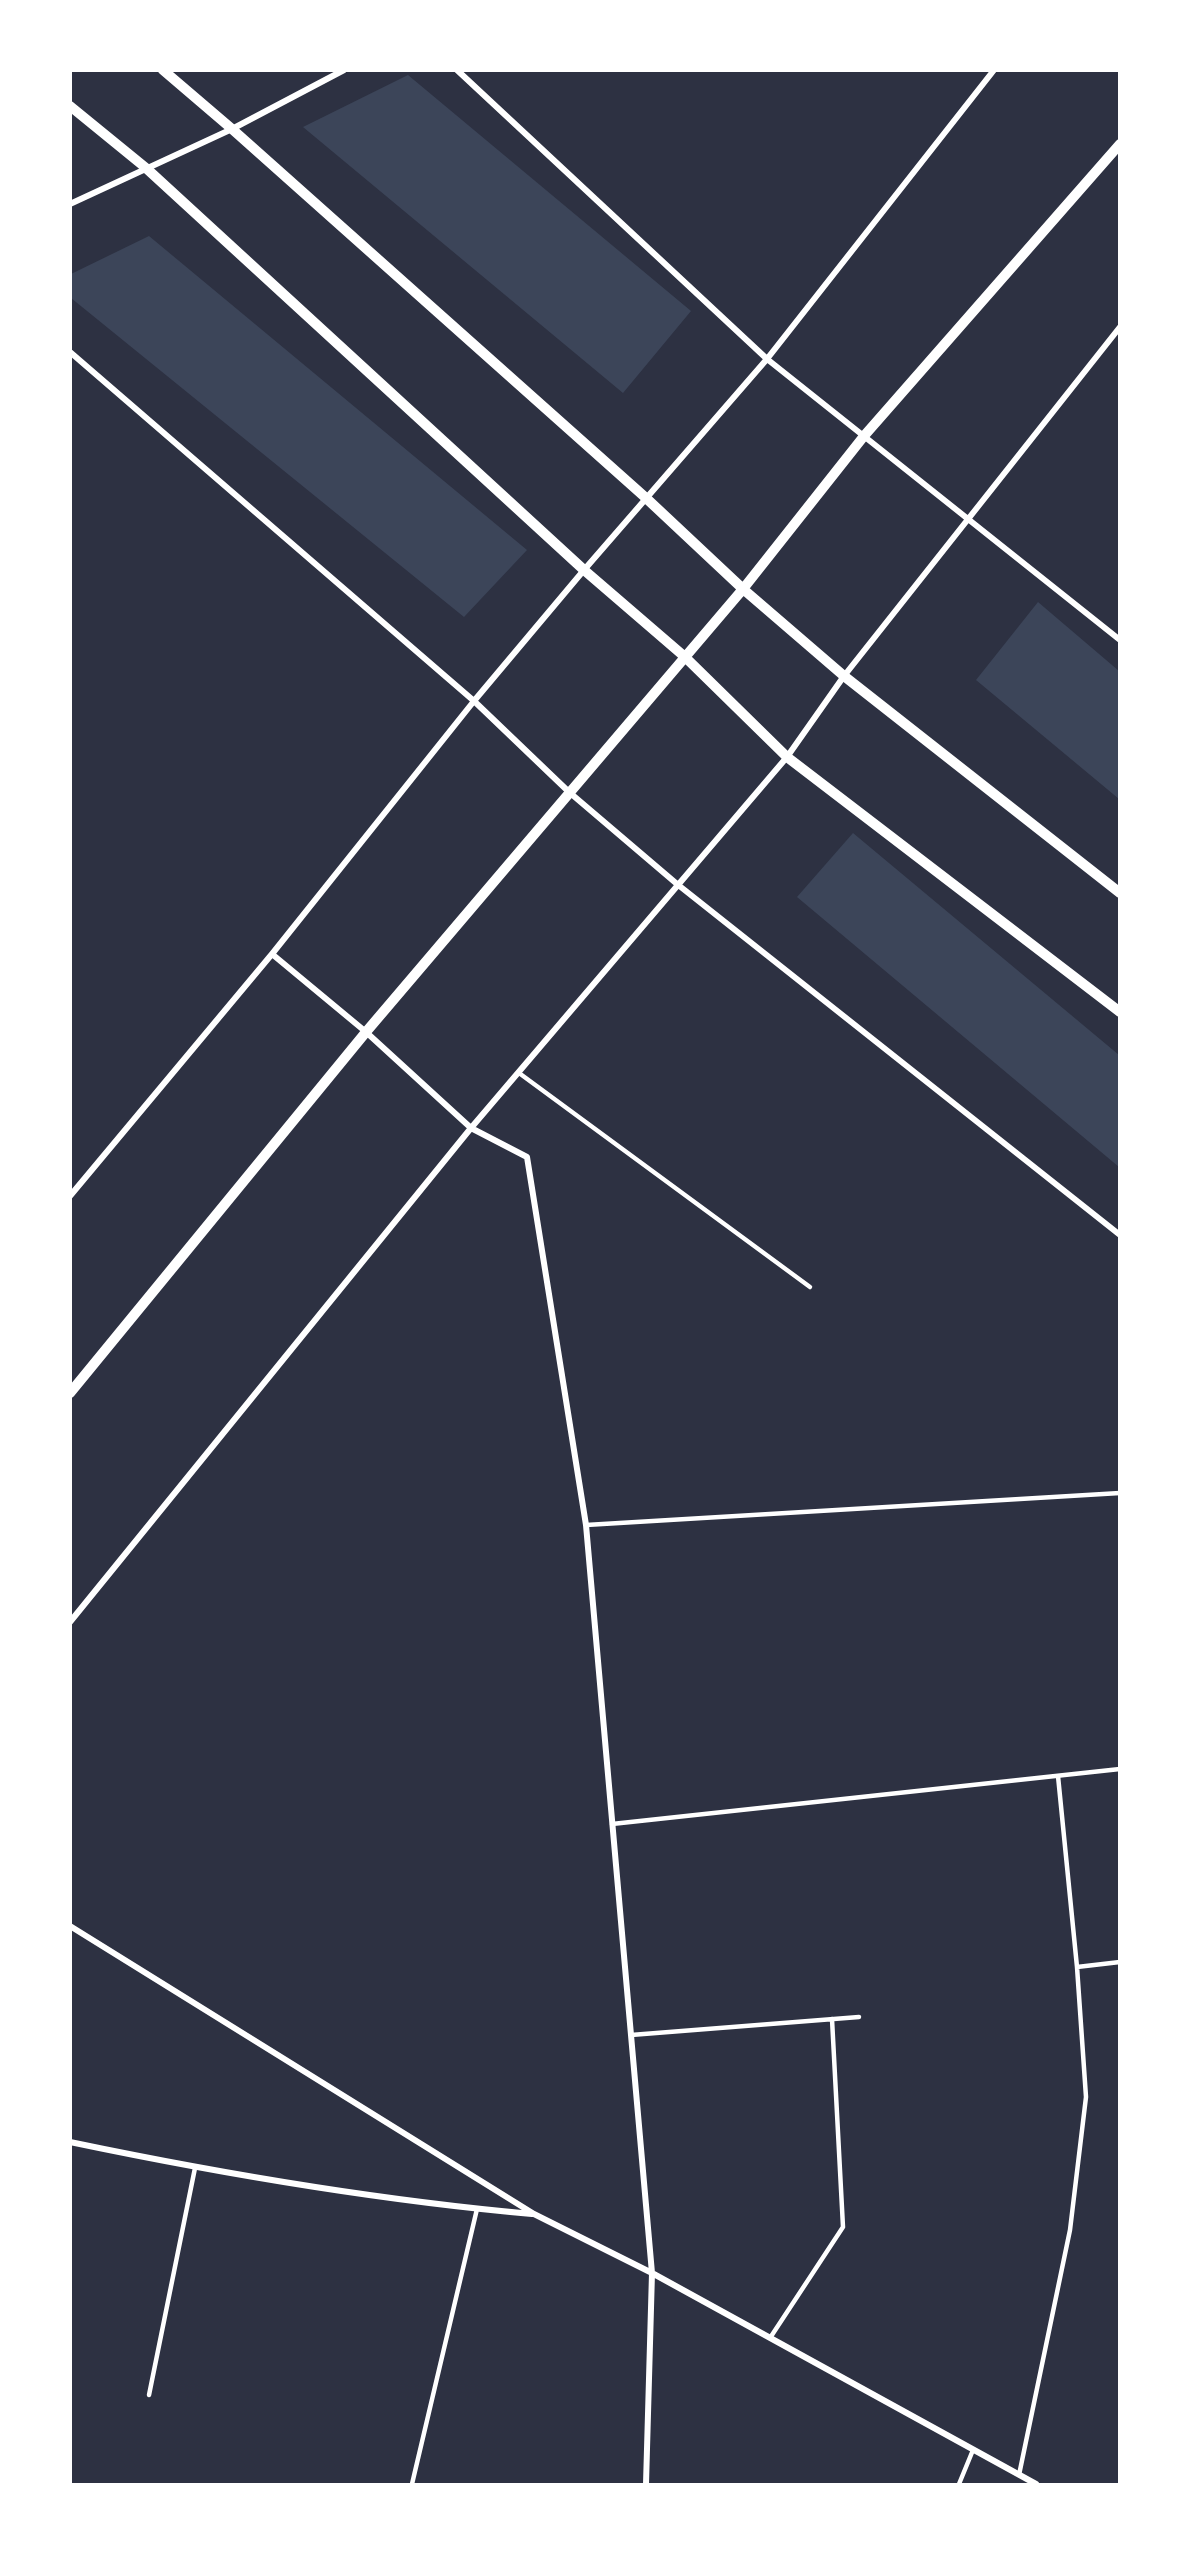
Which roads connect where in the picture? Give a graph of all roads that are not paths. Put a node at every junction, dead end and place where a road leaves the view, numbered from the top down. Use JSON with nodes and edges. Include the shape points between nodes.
{"nodes":[{"id":1,"x":163,"y":70,"type":"edge"},
{"id":2,"x":344,"y":70,"type":"edge"},
{"id":3,"x":457,"y":70,"type":"edge"},
{"id":4,"x":994,"y":70,"type":"edge"},
{"id":5,"x":70,"y":106,"type":"edge"},
{"id":6,"x":232,"y":129,"type":"junction"},
{"id":7,"x":1119,"y":144,"type":"edge"},
{"id":8,"x":146,"y":168,"type":"junction"},
{"id":9,"x":70,"y":204,"type":"edge"},
{"id":10,"x":1119,"y":327,"type":"edge"},
{"id":11,"x":70,"y":352,"type":"edge"},
{"id":12,"x":767,"y":359,"type":"junction"},
{"id":13,"x":864,"y":436,"type":"junction"},
{"id":14,"x":646,"y":498,"type":"junction"},
{"id":15,"x":967,"y":519,"type":"junction"},
{"id":16,"x":584,"y":570,"type":"junction"},
{"id":17,"x":743,"y":589,"type":"junction"},
{"id":18,"x":1119,"y":640,"type":"edge"},
{"id":19,"x":685,"y":657,"type":"junction"},
{"id":20,"x":844,"y":676,"type":"junction"},
{"id":21,"x":474,"y":701,"type":"junction"},
{"id":22,"x":787,"y":757,"type":"junction"},
{"id":23,"x":569,"y":792,"type":"junction"},
{"id":24,"x":677,"y":884,"type":"junction"},
{"id":25,"x":1119,"y":894,"type":"edge"},
{"id":26,"x":272,"y":954,"type":"junction"},
{"id":27,"x":1119,"y":1012,"type":"edge"},
{"id":28,"x":366,"y":1032,"type":"junction"},
{"id":29,"x":519,"y":1073,"type":"junction"},
{"id":30,"x":471,"y":1128,"type":"junction"},
{"id":31,"x":70,"y":1196,"type":"edge"},
{"id":32,"x":1119,"y":1235,"type":"edge"},
{"id":33,"x":810,"y":1287,"type":"dead end"},
{"id":34,"x":70,"y":1393,"type":"edge"},
{"id":35,"x":1119,"y":1493,"type":"edge"},
{"id":36,"x":586,"y":1525,"type":"junction"},
{"id":37,"x":70,"y":1622,"type":"edge"},
{"id":38,"x":1119,"y":1769,"type":"edge"},
{"id":39,"x":1058,"y":1776,"type":"junction"},
{"id":40,"x":612,"y":1824,"type":"junction"},
{"id":41,"x":70,"y":1926,"type":"edge"},
{"id":42,"x":1119,"y":1962,"type":"edge"},
{"id":43,"x":1077,"y":1967,"type":"junction"},
{"id":44,"x":859,"y":2017,"type":"dead end"},
{"id":45,"x":832,"y":2019,"type":"junction"},
{"id":46,"x":631,"y":2035,"type":"junction"},
{"id":47,"x":70,"y":2142,"type":"edge"},
{"id":48,"x":195,"y":2168,"type":"junction"},
{"id":49,"x":477,"y":2209,"type":"junction"},
{"id":50,"x":534,"y":2214,"type":"junction"},
{"id":51,"x":652,"y":2273,"type":"junction"},
{"id":52,"x":770,"y":2338,"type":"junction"},
{"id":53,"x":149,"y":2395,"type":"dead end"},
{"id":54,"x":973,"y":2450,"type":"junction"},
{"id":55,"x":1019,"y":2475,"type":"junction"},
{"id":56,"x":412,"y":2484,"type":"edge"},
{"id":57,"x":646,"y":2484,"type":"edge"},
{"id":58,"x":959,"y":2484,"type":"edge"},
{"id":59,"x":1036,"y":2484,"type":"edge"}],
"edges":[{"from":1,"to":6,"type":"street"},
{"from":2,"to":6,"type":"street"},
{"from":3,"to":12,"type":"street"},
{"from":4,"to":12,"type":"street"},
{"from":5,"to":8,"type":"street"},
{"from":6,"to":8,"type":"street"},
{"from":6,"to":14,"type":"street"},
{"from":7,"to":13,"type":"street"},
{"from":8,"to":9,"type":"street"},
{"from":8,"to":16,"type":"street"},
{"from":10,"to":15,"type":"street"},
{"from":11,"to":21,"type":"street"},
{"from":12,"to":13,"type":"street"},
{"from":12,"to":14,"type":"street"},
{"from":13,"to":15,"type":"street"},
{"from":13,"to":17,"type":"street"},
{"from":14,"to":16,"type":"street"},
{"from":14,"to":17,"type":"street"},
{"from":15,"to":18,"type":"street"},
{"from":15,"to":20,"type":"street"},
{"from":16,"to":19,"type":"street"},
{"from":16,"to":21,"type":"street"},
{"from":17,"to":19,"type":"street"},
{"from":17,"to":20,"type":"street"},
{"from":19,"to":22,"type":"street"},
{"from":19,"to":23,"type":"street"},
{"from":20,"to":22,"type":"street"},
{"from":20,"to":25,"type":"street"},
{"from":21,"to":23,"type":"street"},
{"from":21,"to":26,"type":"street"},
{"from":22,"to":24,"type":"street"},
{"from":22,"to":27,"type":"street"},
{"from":23,"to":24,"type":"street"},
{"from":23,"to":28,"type":"street"},
{"from":24,"to":29,"type":"street"},
{"from":24,"to":32,"type":"street"},
{"from":26,"to":28,"type":"street"},
{"from":26,"to":31,"type":"street"},
{"from":28,"to":30,"type":"street"},
{"from":28,"to":34,"type":"street"},
{"from":29,"to":30,"type":"street"},
{"from":29,"to":33,"type":"lane"},
{"from":30,"to":36,"type":"street","via":[[527,1156]]},
{"from":30,"to":37,"type":"street"},
{"from":35,"to":36,"type":"lane"},
{"from":36,"to":40,"type":"street"},
{"from":38,"to":39,"type":"lane"},
{"from":39,"to":40,"type":"lane"},
{"from":39,"to":43,"type":"lane"},
{"from":40,"to":46,"type":"street"},
{"from":41,"to":50,"type":"street"},
{"from":42,"to":43,"type":"lane"},
{"from":43,"to":55,"type":"lane","via":[[1086,2097],[1070,2230]]},
{"from":44,"to":45,"type":"lane"},
{"from":45,"to":46,"type":"lane"},
{"from":45,"to":52,"type":"lane","via":[[843,2227]]},
{"from":46,"to":51,"type":"street"},
{"from":47,"to":48,"type":"street"},
{"from":48,"to":49,"type":"street"},
{"from":48,"to":53,"type":"lane"},
{"from":49,"to":50,"type":"street"},
{"from":49,"to":56,"type":"lane"},
{"from":50,"to":51,"type":"street"},
{"from":51,"to":52,"type":"street"},
{"from":51,"to":57,"type":"street"},
{"from":52,"to":54,"type":"street"},
{"from":54,"to":55,"type":"street"},
{"from":54,"to":58,"type":"lane"},
{"from":55,"to":59,"type":"street"}]}
